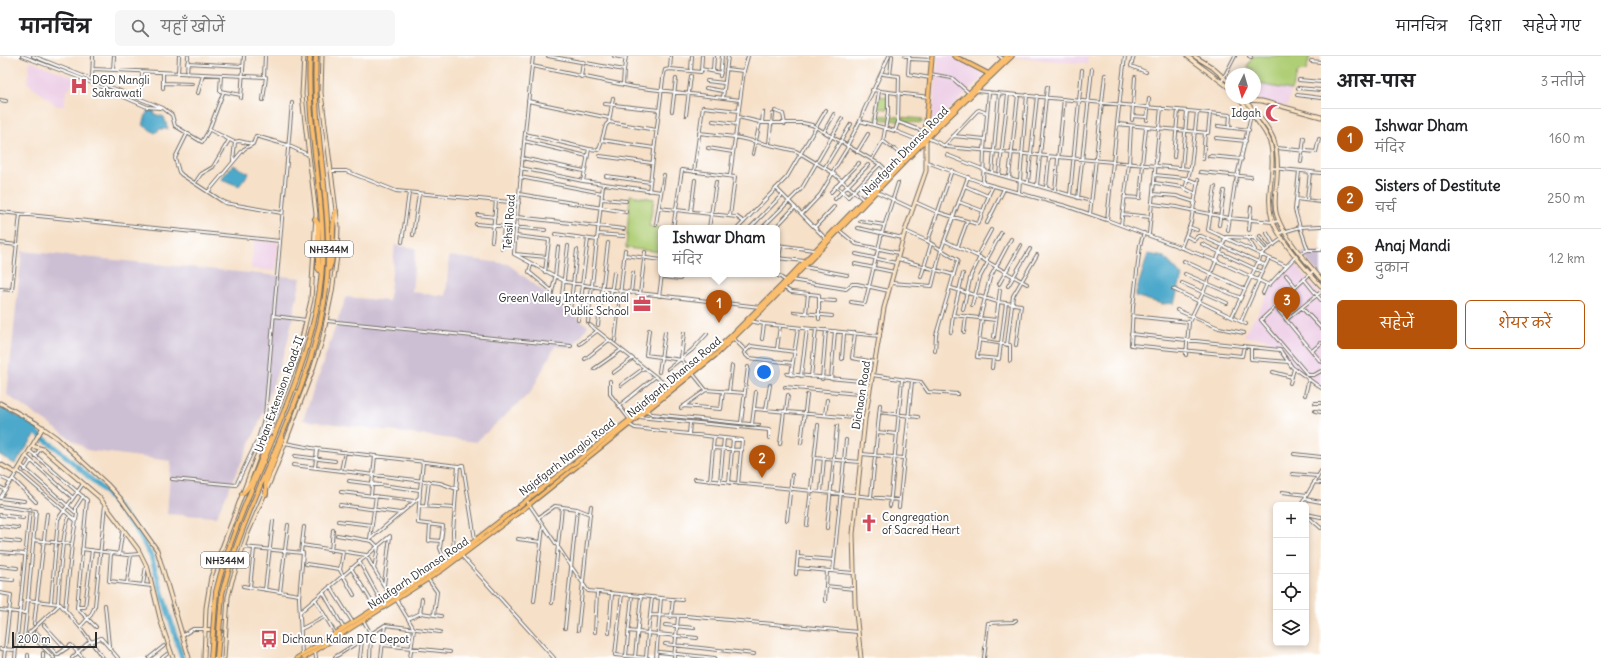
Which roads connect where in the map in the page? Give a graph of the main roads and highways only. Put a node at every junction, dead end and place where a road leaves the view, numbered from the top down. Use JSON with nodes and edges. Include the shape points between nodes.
{"nodes":[{"id":1,"x":310,"y":56,"type":"edge"},
{"id":2,"x":316,"y":56,"type":"edge"},
{"id":3,"x":954,"y":56,"type":"edge"},
{"id":4,"x":1012,"y":56,"type":"edge"},
{"id":5,"x":1002,"y":57,"type":"edge"},
{"id":6,"x":932,"y":58,"type":"edge"},
{"id":7,"x":990,"y":75,"type":"junction"},
{"id":8,"x":926,"y":137,"type":"junction"},
{"id":9,"x":865,"y":201,"type":"junction"},
{"id":10,"x":336,"y":211,"type":"road end"},
{"id":11,"x":315,"y":219,"type":"road end"},
{"id":12,"x":828,"y":240,"type":"junction"},
{"id":13,"x":321,"y":272,"type":"junction"},
{"id":14,"x":327,"y":273,"type":"junction"},
{"id":15,"x":789,"y":281,"type":"junction"},
{"id":16,"x":749,"y":321,"type":"junction"},
{"id":17,"x":692,"y":373,"type":"junction"},
{"id":18,"x":641,"y":414,"type":"junction"},
{"id":19,"x":276,"y":431,"type":"junction"},
{"id":20,"x":282,"y":434,"type":"junction"},
{"id":21,"x":242,"y":494,"type":"road end"},
{"id":22,"x":266,"y":494,"type":"road end"},
{"id":23,"x":528,"y":503,"type":"junction"},
{"id":24,"x":497,"y":527,"type":"junction"},
{"id":25,"x":460,"y":554,"type":"junction"},
{"id":26,"x":455,"y":558,"type":"junction"},
{"id":27,"x":394,"y":598,"type":"junction"},
{"id":28,"x":303,"y":657,"type":"edge"},
{"id":29,"x":211,"y":658,"type":"edge"},
{"id":30,"x":217,"y":658,"type":"edge"},
{"id":31,"x":297,"y":658,"type":"edge"}],
"edges":[{"from":1,"to":13,"type":"highway","name":"Urban Extension Road-II","number":"NH344M","via":[[309,96],[321,213]]},
{"from":2,"to":14,"type":"highway","name":"Urban Extension Road-II","number":"NH344M","via":[[315,96],[329,239]]},
{"from":3,"to":7,"type":"main road"},
{"from":4,"to":7,"type":"main road","name":"Najafgarh Dhansa Road"},
{"from":5,"to":7,"type":"main road"},
{"from":6,"to":8,"type":"main road","name":"Dichaon Road"},
{"from":7,"to":8,"type":"main road"},
{"from":7,"to":8,"type":"main road","name":"Najafgarh Dhansa Road"},
{"from":8,"to":9,"type":"main road","name":"Najafgarh Dhansa Road"},
{"from":8,"to":9,"type":"main road","name":"Najafgarh Nangloi Road"},
{"from":9,"to":12,"type":"main road","name":"Najafgarh Nangloi Road"},
{"from":9,"to":12,"type":"main road","name":"Najafgarh Dhansa Road"},
{"from":10,"to":14,"type":"highway","via":[[332,221],[332,262]]},
{"from":11,"to":13,"type":"highway","via":[[318,224],[318,268]]},
{"from":12,"to":15,"type":"main road","name":"Najafgarh Dhansa Road"},
{"from":12,"to":15,"type":"main road","name":"Najafgarh Nangloi Road","via":[[814,250]]},
{"from":13,"to":19,"type":"highway","name":"Urban Extension Road-II","number":"NH344M","via":[[310,335],[296,381]]},
{"from":14,"to":20,"type":"highway","name":"Urban Extension Road-II","number":"NH344M","via":[[317,335]]},
{"from":15,"to":16,"type":"main road","name":"Najafgarh Nangloi Road"},
{"from":15,"to":16,"type":"main road","name":"Najafgarh Dhansa Road"},
{"from":16,"to":17,"type":"main road","name":"Najafgarh Nangloi Road"},
{"from":17,"to":18,"type":"main road","name":"Najafgarh Nangloi Road","via":[[670,388]]},
{"from":17,"to":18,"type":"main road","name":"Najafgarh Dhansa Road"},
{"from":18,"to":23,"type":"main road","name":"Najafgarh Dhansa Road"},
{"from":18,"to":23,"type":"main road","name":"Najafgarh Nangloi Road","via":[[630,420]]},
{"from":19,"to":21,"type":"highway","via":[[265,448],[249,488]]},
{"from":19,"to":29,"type":"highway","name":"Urban Extension Road-II","number":"NH344M","bridge":true,"via":[[229,547],[216,592]]},
{"from":20,"to":22,"type":"highway","via":[[280,447],[266,482]]},
{"from":20,"to":30,"type":"highway","name":"Urban Extension Road-II","number":"NH344M","bridge":true,"via":[[233,555],[222,594]]},
{"from":23,"to":24,"type":"main road","name":"Najafgarh Nangloi Road"},
{"from":24,"to":25,"type":"main road","name":"Najafgarh Dhansa Road"},
{"from":24,"to":25,"type":"main road","name":"Najafgarh Nangloi Road","via":[[475,540]]},
{"from":25,"to":26,"type":"main road","name":"Najafgarh Nangloi Road"},
{"from":26,"to":27,"type":"main road","name":"Najafgarh Nangloi Road"},
{"from":26,"to":27,"type":"main road","name":"Najafgarh Dhansa Road","via":[[428,579]]},
{"from":27,"to":28,"type":"main road","name":"Najafgarh Dhansa Road"},
{"from":27,"to":28,"type":"main road","name":"Najafgarh Nangloi Road","via":[[352,621],[313,647]]},
{"from":28,"to":31,"type":"main road","name":"Najafgarh Nangloi Road"}]}
